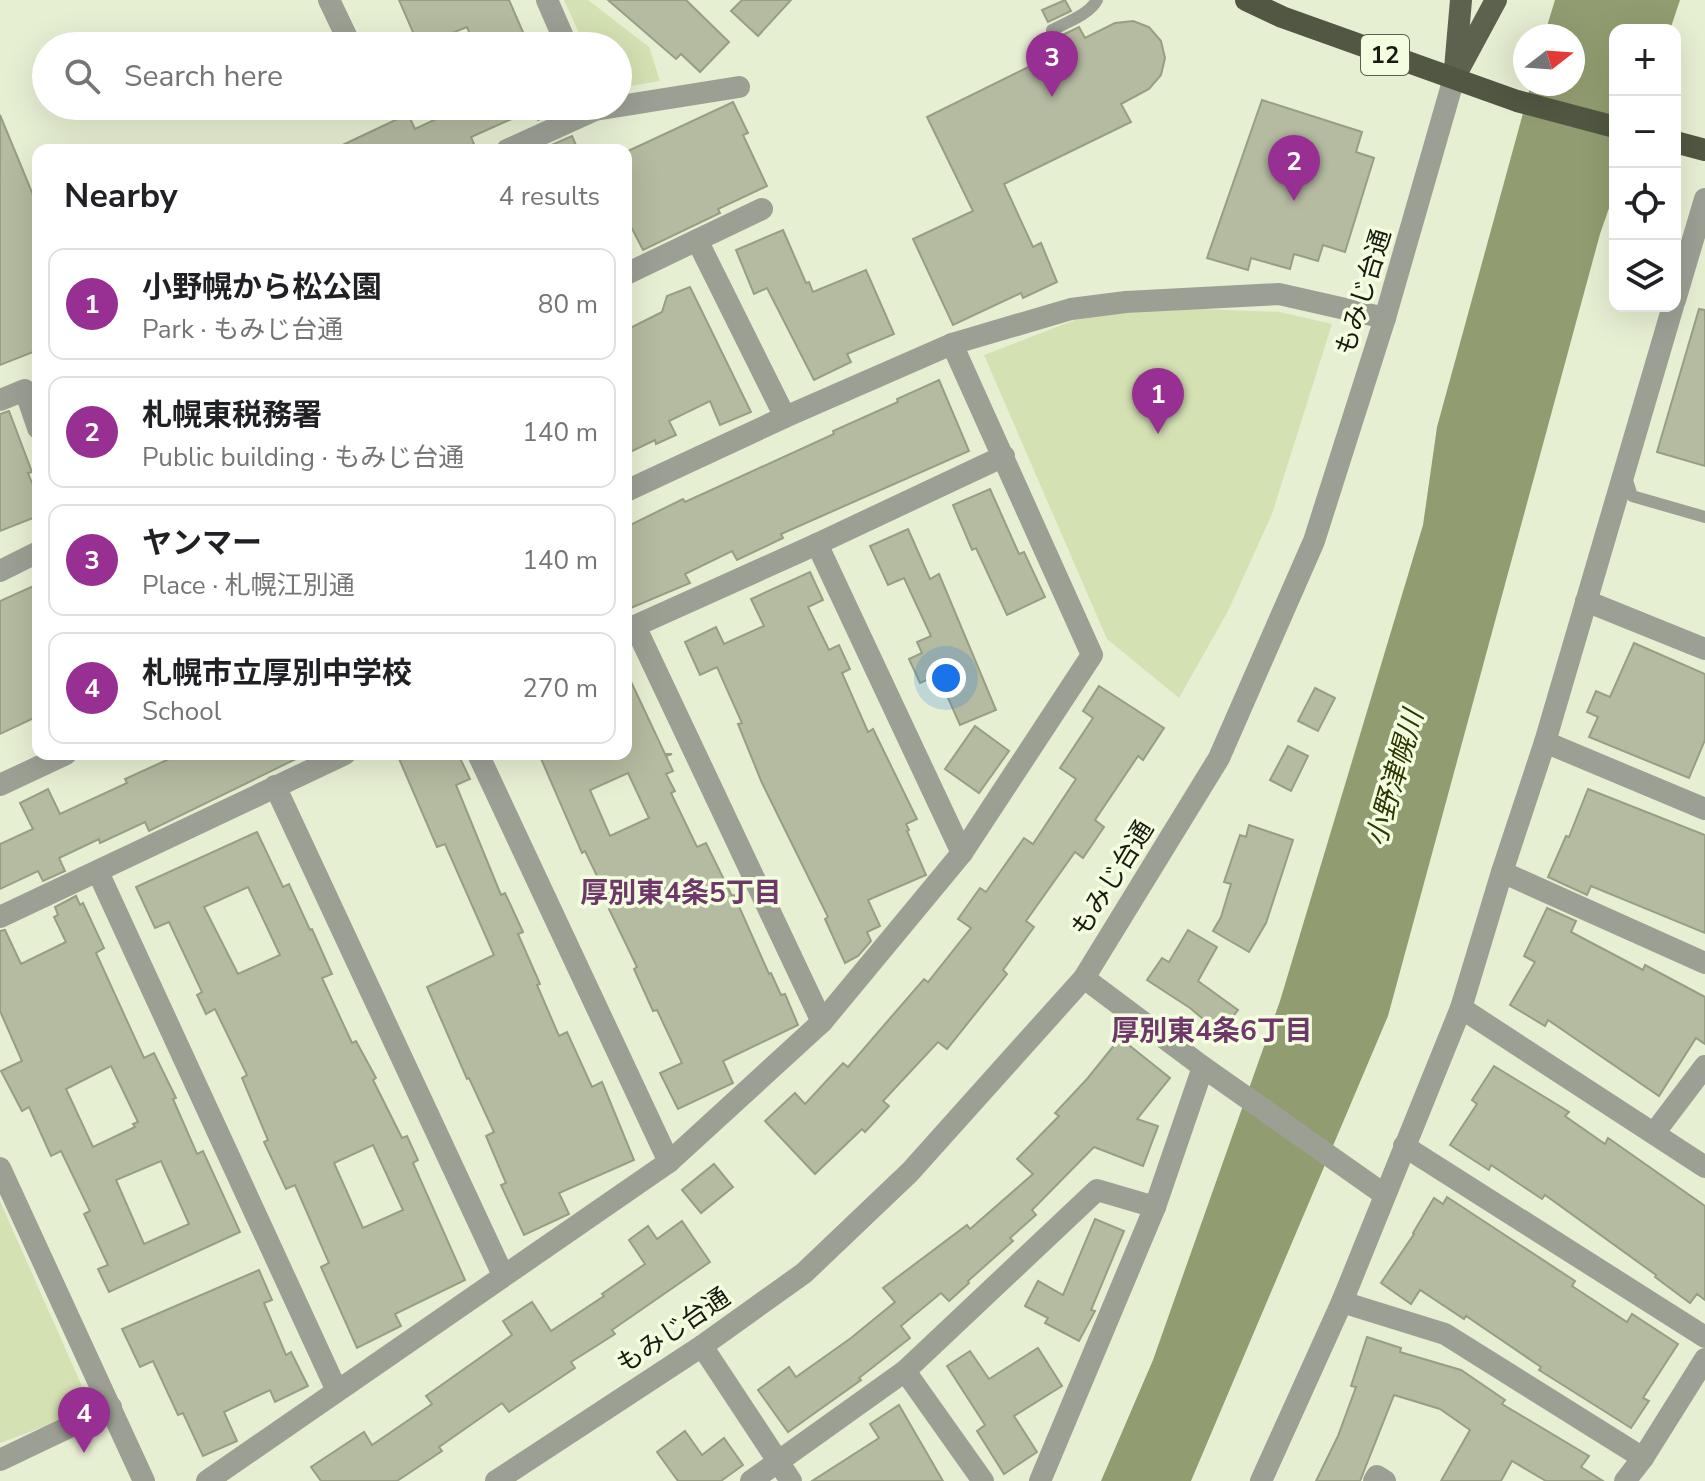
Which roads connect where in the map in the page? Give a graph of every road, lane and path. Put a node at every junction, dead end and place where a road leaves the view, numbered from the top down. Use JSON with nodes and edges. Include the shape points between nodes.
{"nodes":[{"id":1,"x":329,"y":0,"type":"edge"},
{"id":2,"x":547,"y":0,"type":"edge"},
{"id":3,"x":1097,"y":0,"type":"edge"},
{"id":4,"x":1246,"y":0,"type":"edge"},
{"id":5,"x":1461,"y":0,"type":"edge"},
{"id":6,"x":1496,"y":0,"type":"edge"},
{"id":7,"x":1052,"y":30,"type":"dead end"},
{"id":8,"x":344,"y":32,"type":"edge"},
{"id":9,"x":561,"y":32,"type":"edge"},
{"id":10,"x":1454,"y":78,"type":"junction"},
{"id":11,"x":739,"y":87,"type":"dead end"},
{"id":12,"x":632,"y":102,"type":"edge"},
{"id":13,"x":569,"y":120,"type":"edge"},
{"id":14,"x":1609,"y":125,"type":"edge"},
{"id":15,"x":519,"y":144,"type":"edge"},
{"id":16,"x":1705,"y":199,"type":"edge"},
{"id":17,"x":762,"y":209,"type":"dead end"},
{"id":18,"x":697,"y":240,"type":"junction"},
{"id":19,"x":632,"y":271,"type":"edge"},
{"id":20,"x":1681,"y":280,"type":"edge"},
{"id":21,"x":1671,"y":312,"type":"edge"},
{"id":22,"x":1385,"y":318,"type":"junction"},
{"id":23,"x":952,"y":344,"type":"junction"},
{"id":24,"x":0,"y":400,"type":"edge"},
{"id":25,"x":32,"y":410,"type":"edge"},
{"id":26,"x":785,"y":417,"type":"junction"},
{"id":27,"x":1004,"y":456,"type":"junction"},
{"id":28,"x":1625,"y":470,"type":"junction"},
{"id":29,"x":632,"y":488,"type":"edge"},
{"id":30,"x":1705,"y":517,"type":"edge"},
{"id":31,"x":817,"y":544,"type":"junction"},
{"id":32,"x":32,"y":555,"type":"edge"},
{"id":33,"x":0,"y":571,"type":"edge"},
{"id":34,"x":1586,"y":601,"type":"junction"},
{"id":35,"x":632,"y":627,"type":"edge"},
{"id":36,"x":632,"y":632,"type":"edge"},
{"id":37,"x":1705,"y":649,"type":"edge"},
{"id":38,"x":1545,"y":742,"type":"junction"},
{"id":39,"x":53,"y":760,"type":"edge"},
{"id":40,"x":332,"y":760,"type":"edge"},
{"id":41,"x":481,"y":760,"type":"edge"},
{"id":42,"x":0,"y":785,"type":"edge"},
{"id":43,"x":275,"y":786,"type":"junction"},
{"id":44,"x":1705,"y":809,"type":"edge"},
{"id":45,"x":962,"y":853,"type":"junction"},
{"id":46,"x":98,"y":872,"type":"junction"},
{"id":47,"x":1502,"y":872,"type":"junction"},
{"id":48,"x":0,"y":917,"type":"edge"},
{"id":49,"x":1705,"y":963,"type":"edge"},
{"id":50,"x":1084,"y":978,"type":"junction"},
{"id":51,"x":1461,"y":1008,"type":"junction"},
{"id":52,"x":822,"y":1022,"type":"junction"},
{"id":53,"x":1705,"y":1066,"type":"edge"},
{"id":54,"x":1203,"y":1067,"type":"junction"},
{"id":55,"x":1655,"y":1132,"type":"junction"},
{"id":56,"x":1404,"y":1146,"type":"junction"},
{"id":57,"x":669,"y":1162,"type":"junction"},
{"id":58,"x":1705,"y":1167,"type":"edge"},
{"id":59,"x":0,"y":1168,"type":"edge"},
{"id":60,"x":1385,"y":1195,"type":"junction"},
{"id":61,"x":1155,"y":1207,"type":"junction"},
{"id":62,"x":503,"y":1275,"type":"junction"},
{"id":63,"x":1342,"y":1302,"type":"junction"},
{"id":64,"x":1705,"y":1337,"type":"edge"},
{"id":65,"x":702,"y":1346,"type":"junction"},
{"id":66,"x":1705,"y":1359,"type":"edge"},
{"id":67,"x":905,"y":1371,"type":"junction"},
{"id":68,"x":337,"y":1391,"type":"junction"},
{"id":69,"x":111,"y":1407,"type":"junction"},
{"id":70,"x":1643,"y":1458,"type":"junction"},
{"id":71,"x":0,"y":1460,"type":"edge"},
{"id":72,"x":778,"y":1461,"type":"junction"},
{"id":73,"x":144,"y":1481,"type":"edge"},
{"id":74,"x":207,"y":1481,"type":"edge"},
{"id":75,"x":496,"y":1481,"type":"edge"},
{"id":76,"x":751,"y":1481,"type":"edge"},
{"id":77,"x":791,"y":1481,"type":"edge"},
{"id":78,"x":983,"y":1481,"type":"edge"},
{"id":79,"x":1040,"y":1481,"type":"edge"},
{"id":80,"x":1261,"y":1481,"type":"edge"},
{"id":81,"x":1374,"y":1481,"type":"edge"},
{"id":82,"x":1385,"y":1481,"type":"edge"},
{"id":83,"x":1625,"y":1481,"type":"edge"}],
"edges":[{"from":1,"to":8,"type":"street"},
{"from":2,"to":9,"type":"street"},
{"from":3,"to":7,"type":"lane"},
{"from":4,"to":10,"type":"highway","number":"12"},
{"from":5,"to":10,"type":"main road"},
{"from":6,"to":10,"type":"main road"},
{"from":10,"to":14,"type":"highway","number":"12"},
{"from":10,"to":22,"type":"street","name":"もみじ台通"},
{"from":11,"to":12,"type":"street"},
{"from":13,"to":15,"type":"street"},
{"from":16,"to":20,"type":"street"},
{"from":17,"to":18,"type":"street"},
{"from":18,"to":19,"type":"street"},
{"from":18,"to":26,"type":"street"},
{"from":21,"to":28,"type":"street"},
{"from":22,"to":23,"type":"street","via":[[1279,294],[1200,297],[1071,309]]},
{"from":22,"to":50,"type":"street","name":"もみじ台通","via":[[1314,541],[1219,758]]},
{"from":23,"to":26,"type":"street"},
{"from":23,"to":27,"type":"street"},
{"from":24,"to":25,"type":"street","via":[[25,390]]},
{"from":26,"to":29,"type":"street"},
{"from":27,"to":31,"type":"street"},
{"from":27,"to":45,"type":"street","via":[[1092,655]]},
{"from":28,"to":30,"type":"lane","via":[[1632,496]]},
{"from":28,"to":34,"type":"street"},
{"from":31,"to":35,"type":"street"},
{"from":31,"to":45,"type":"street"},
{"from":32,"to":33,"type":"street"},
{"from":34,"to":37,"type":"street"},
{"from":34,"to":38,"type":"street"},
{"from":36,"to":52,"type":"street"},
{"from":38,"to":44,"type":"street"},
{"from":38,"to":47,"type":"street"},
{"from":39,"to":42,"type":"street"},
{"from":40,"to":43,"type":"street"},
{"from":41,"to":57,"type":"street"},
{"from":43,"to":46,"type":"street"},
{"from":43,"to":62,"type":"street"},
{"from":45,"to":52,"type":"street"},
{"from":46,"to":48,"type":"street"},
{"from":46,"to":68,"type":"street"},
{"from":47,"to":49,"type":"street"},
{"from":47,"to":51,"type":"street"},
{"from":50,"to":54,"type":"street"},
{"from":50,"to":65,"type":"street","name":"もみじ台通","via":[[910,1172],[804,1273]]},
{"from":51,"to":55,"type":"street"},
{"from":51,"to":56,"type":"street"},
{"from":52,"to":57,"type":"street"},
{"from":53,"to":55,"type":"street"},
{"from":54,"to":60,"type":"street"},
{"from":54,"to":61,"type":"street"},
{"from":55,"to":58,"type":"street"},
{"from":56,"to":60,"type":"street"},
{"from":56,"to":64,"type":"street"},
{"from":57,"to":62,"type":"street"},
{"from":59,"to":69,"type":"street"},
{"from":60,"to":63,"type":"street"},
{"from":61,"to":67,"type":"street","via":[[1097,1190]]},
{"from":61,"to":79,"type":"street"},
{"from":62,"to":68,"type":"street"},
{"from":63,"to":70,"type":"street","via":[[1445,1334]]},
{"from":63,"to":80,"type":"street"},
{"from":65,"to":72,"type":"street"},
{"from":65,"to":75,"type":"street","name":"もみじ台通"},
{"from":66,"to":70,"type":"street"},
{"from":67,"to":72,"type":"street"},
{"from":67,"to":78,"type":"street"},
{"from":68,"to":74,"type":"street"},
{"from":69,"to":71,"type":"street"},
{"from":69,"to":73,"type":"street"},
{"from":70,"to":83,"type":"street"},
{"from":72,"to":76,"type":"street"},
{"from":72,"to":77,"type":"street"},
{"from":81,"to":82,"type":"street","via":[[1377,1476]]}]}
